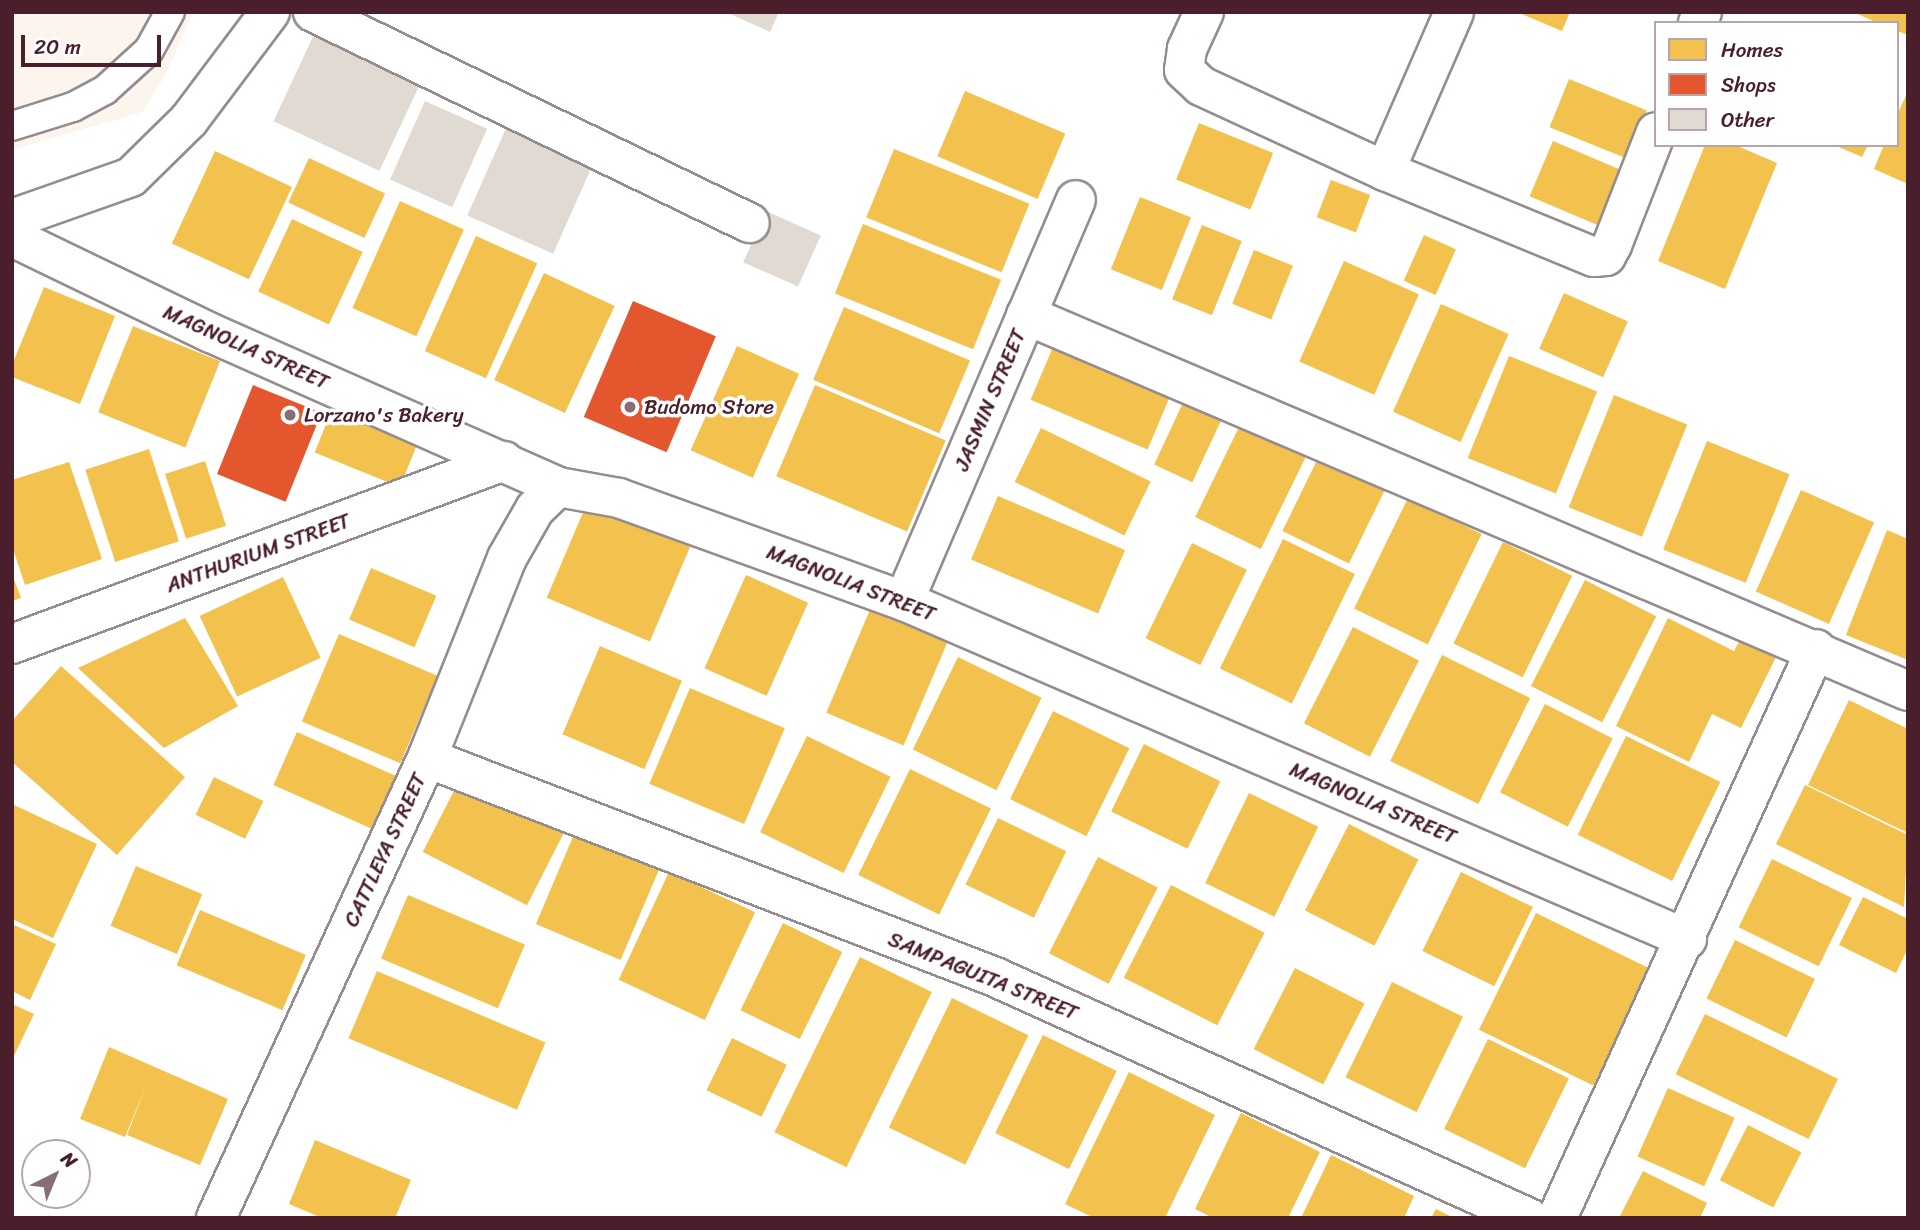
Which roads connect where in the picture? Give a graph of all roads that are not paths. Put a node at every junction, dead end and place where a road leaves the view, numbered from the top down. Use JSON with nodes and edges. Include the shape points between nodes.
{"nodes":[{"id":1,"x":170,"y":12,"type":"edge"},
{"id":2,"x":270,"y":12,"type":"edge"},
{"id":3,"x":313,"y":12,"type":"edge"},
{"id":4,"x":1204,"y":12,"type":"edge"},
{"id":5,"x":1454,"y":12,"type":"edge"},
{"id":6,"x":12,"y":126,"type":"edge"},
{"id":7,"x":1654,"y":137,"type":"edge"},
{"id":8,"x":1385,"y":171,"type":"junction"},
{"id":9,"x":1076,"y":200,"type":"dead end"},
{"id":10,"x":12,"y":219,"type":"edge"},
{"id":11,"x":750,"y":223,"type":"dead end"},
{"id":12,"x":12,"y":237,"type":"edge"},
{"id":13,"x":1026,"y":314,"type":"junction"},
{"id":14,"x":504,"y":461,"type":"junction"},
{"id":15,"x":558,"y":487,"type":"junction"},
{"id":16,"x":904,"y":601,"type":"junction"},
{"id":17,"x":1816,"y":649,"type":"junction"},
{"id":18,"x":16,"y":650,"type":"edge"},
{"id":19,"x":1908,"y":691,"type":"edge"},
{"id":20,"x":427,"y":758,"type":"junction"},
{"id":21,"x":1687,"y":939,"type":"junction"},
{"id":22,"x":216,"y":1218,"type":"edge"},
{"id":23,"x":1529,"y":1218,"type":"edge"},
{"id":24,"x":1557,"y":1218,"type":"edge"}],
"edges":[{"from":1,"to":6,"type":"lane","via":[[149,50],[105,90],[73,107]]},
{"from":2,"to":10,"type":"street","via":[[189,120],[131,177]]},
{"from":3,"to":11,"type":"street"},
{"from":4,"to":8,"type":"street","via":[[1187,49],[1184,70],[1200,86]]},
{"from":5,"to":8,"type":"street"},
{"from":7,"to":8,"type":"street","via":[[1606,256],[1594,257]]},
{"from":9,"to":13,"type":"street","name":"JASMIN STREET"},
{"from":12,"to":14,"type":"street","name":"MAGNOLIA STREET","via":[[211,333]]},
{"from":13,"to":16,"type":"street","name":"JASMIN STREET"},
{"from":13,"to":17,"type":"street"},
{"from":14,"to":15,"type":"street","name":"MAGNOLIA STREET"},
{"from":14,"to":18,"type":"street","name":"ANTHURIUM STREET"},
{"from":15,"to":16,"type":"street","name":"MAGNOLIA STREET","via":[[618,498]]},
{"from":15,"to":20,"type":"street","name":"CATTLEYA STREET","via":[[535,509],[507,558]]},
{"from":16,"to":21,"type":"street","name":"MAGNOLIA STREET"},
{"from":17,"to":19,"type":"street"},
{"from":17,"to":21,"type":"street"},
{"from":20,"to":22,"type":"street","name":"CATTLEYA STREET"},
{"from":20,"to":23,"type":"street","name":"SAMPAGUITA STREET","via":[[995,977]]},
{"from":21,"to":24,"type":"street"}]}
